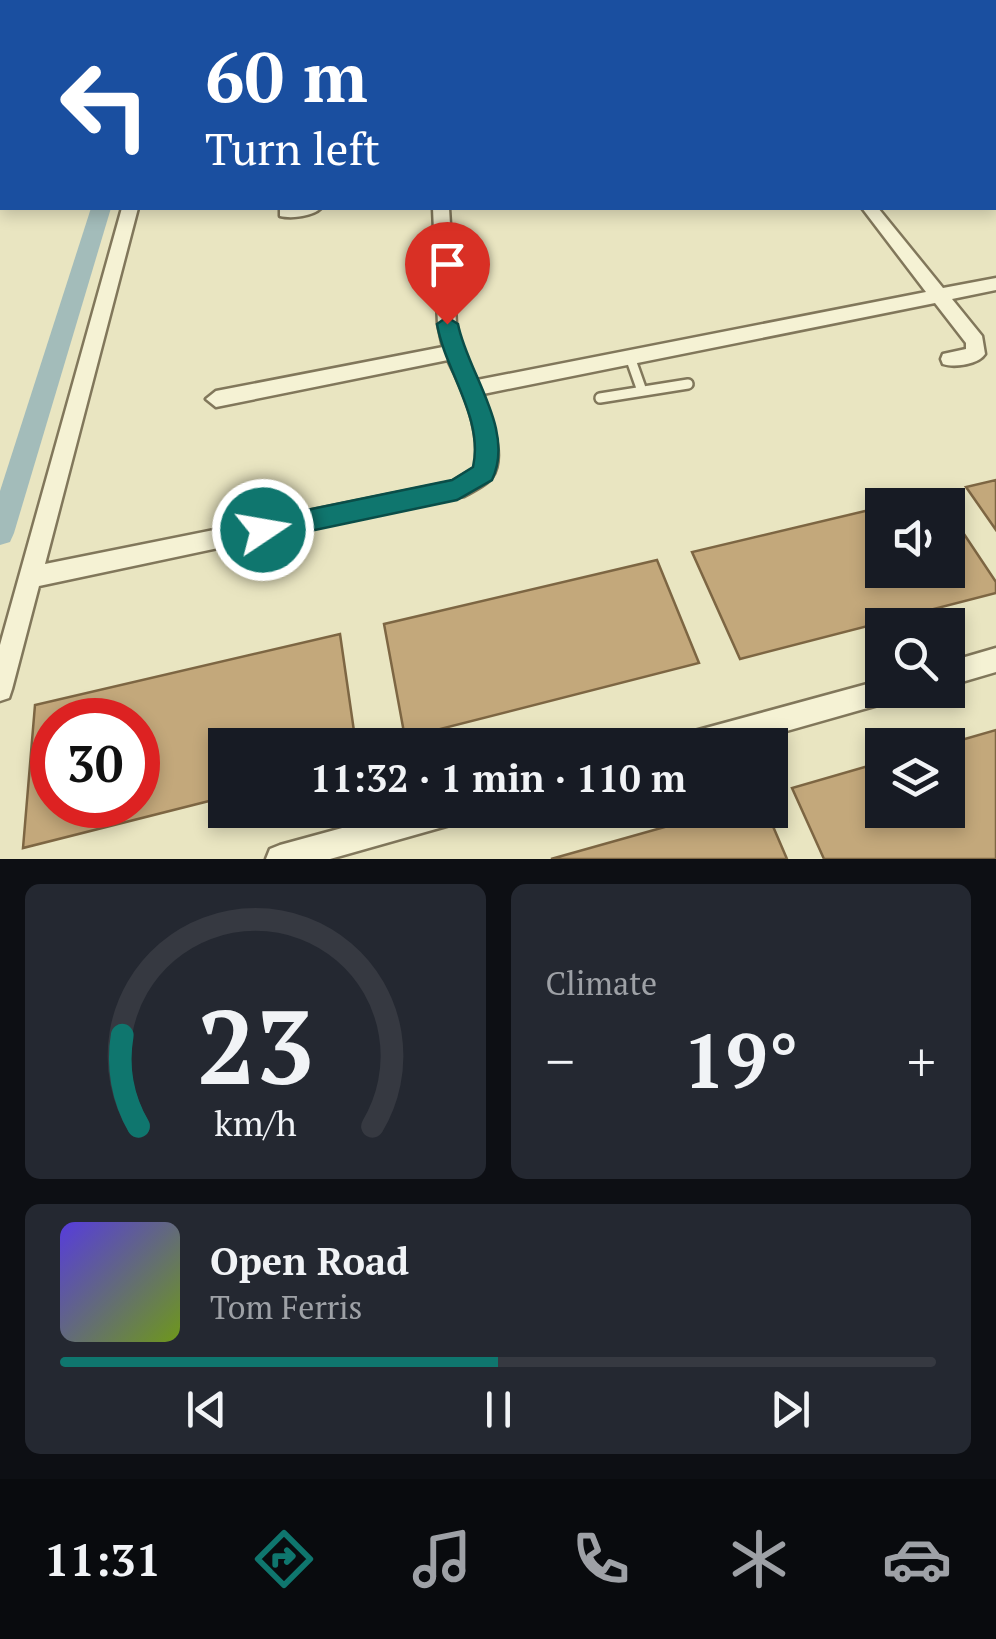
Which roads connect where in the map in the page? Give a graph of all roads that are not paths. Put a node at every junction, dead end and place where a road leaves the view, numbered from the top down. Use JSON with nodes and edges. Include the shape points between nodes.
{"nodes":[{"id":1,"x":129,"y":210,"type":"edge"},
{"id":2,"x":300,"y":210,"type":"edge"},
{"id":3,"x":441,"y":210,"type":"edge"},
{"id":4,"x":872,"y":210,"type":"edge"},
{"id":5,"x":286,"y":212,"type":"dead end"},
{"id":6,"x":996,"y":284,"type":"edge"},
{"id":7,"x":937,"y":295,"type":"junction"},
{"id":8,"x":452,"y":352,"type":"junction"},
{"id":9,"x":630,"y":357,"type":"junction"},
{"id":10,"x":950,"y":359,"type":"dead end"},
{"id":11,"x":688,"y":384,"type":"dead end"},
{"id":12,"x":472,"y":388,"type":"junction"},
{"id":13,"x":642,"y":392,"type":"junction"},
{"id":14,"x":600,"y":398,"type":"dead end"},
{"id":15,"x":216,"y":399,"type":"dead end"},
{"id":16,"x":29,"y":578,"type":"junction"},
{"id":17,"x":996,"y":660,"type":"edge"},
{"id":18,"x":965,"y":669,"type":"edge"},
{"id":19,"x":0,"y":690,"type":"edge"},
{"id":20,"x":865,"y":697,"type":"edge"},
{"id":21,"x":753,"y":728,"type":"edge"},
{"id":22,"x":392,"y":828,"type":"edge"},
{"id":23,"x":280,"y":859,"type":"edge"}],
"edges":[{"from":1,"to":16,"type":"street"},
{"from":2,"to":5,"type":"street"},
{"from":3,"to":8,"type":"street"},
{"from":4,"to":7,"type":"street"},
{"from":6,"to":7,"type":"street"},
{"from":7,"to":9,"type":"street"},
{"from":7,"to":10,"type":"street","via":[[978,349],[970,358]]},
{"from":8,"to":12,"type":"street"},
{"from":8,"to":15,"type":"street"},
{"from":9,"to":12,"type":"street"},
{"from":9,"to":13,"type":"lane"},
{"from":11,"to":13,"type":"lane"},
{"from":12,"to":16,"type":"street","via":[[488,452],[484,473],[457,490]]},
{"from":13,"to":14,"type":"lane"},
{"from":16,"to":19,"type":"street"},
{"from":17,"to":18,"type":"street"},
{"from":20,"to":21,"type":"street"},
{"from":22,"to":23,"type":"street"}]}
